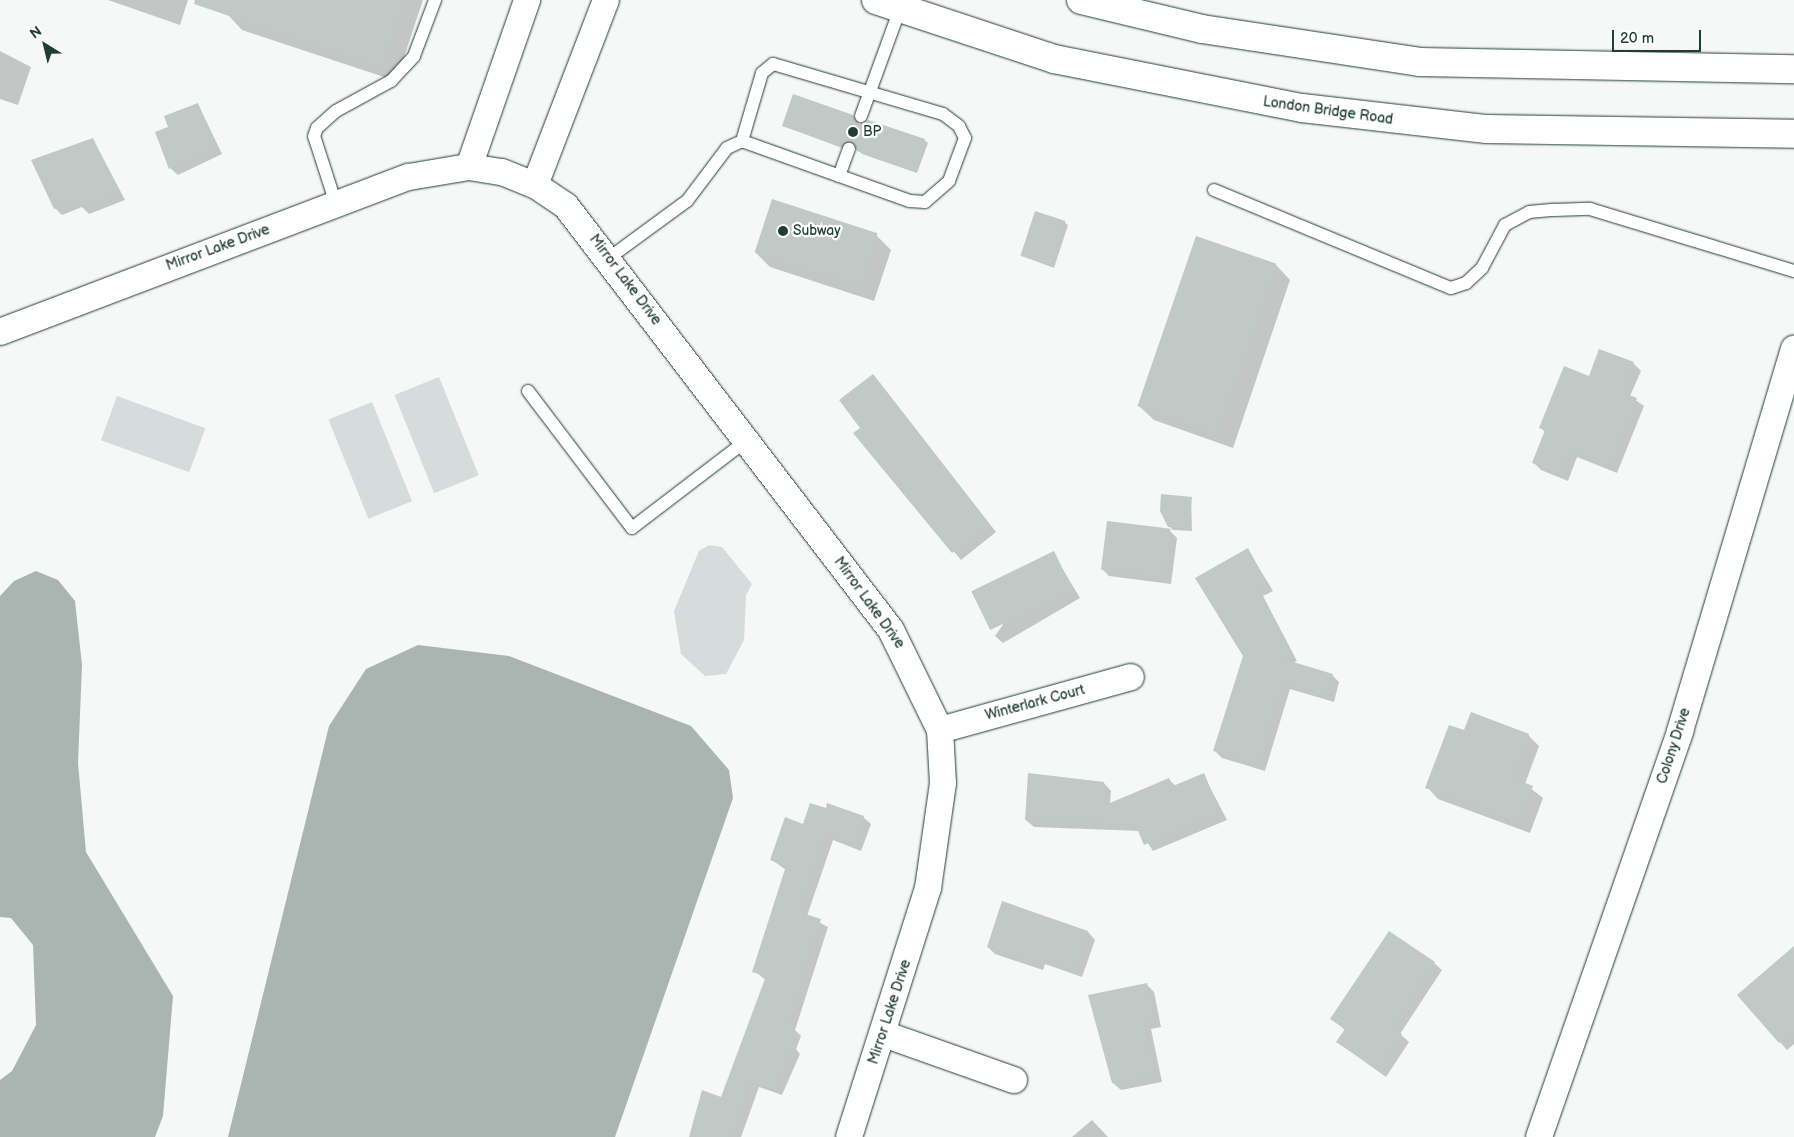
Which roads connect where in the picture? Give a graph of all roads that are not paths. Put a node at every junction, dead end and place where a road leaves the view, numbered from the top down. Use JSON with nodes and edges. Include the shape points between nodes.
{"nodes":[{"id":1,"x":435,"y":0,"type":"edge"},
{"id":2,"x":527,"y":0,"type":"edge"},
{"id":3,"x":606,"y":0,"type":"edge"},
{"id":4,"x":1081,"y":0,"type":"edge"},
{"id":5,"x":888,"y":4,"type":"edge"},
{"id":6,"x":1794,"y":69,"type":"edge"},
{"id":7,"x":869,"y":91,"type":"junction"},
{"id":8,"x":861,"y":116,"type":"dead end"},
{"id":9,"x":1794,"y":134,"type":"edge"},
{"id":10,"x":742,"y":141,"type":"junction"},
{"id":11,"x":849,"y":149,"type":"dead end"},
{"id":12,"x":469,"y":168,"type":"junction"},
{"id":13,"x":839,"y":176,"type":"junction"},
{"id":14,"x":536,"y":185,"type":"junction"},
{"id":15,"x":1214,"y":190,"type":"dead end"},
{"id":16,"x":336,"y":204,"type":"junction"},
{"id":17,"x":609,"y":258,"type":"junction"},
{"id":18,"x":1794,"y":271,"type":"edge"},
{"id":19,"x":0,"y":332,"type":"edge"},
{"id":20,"x":1794,"y":349,"type":"edge"},
{"id":21,"x":528,"y":390,"type":"dead end"},
{"id":22,"x":747,"y":440,"type":"junction"},
{"id":23,"x":1131,"y":677,"type":"dead end"},
{"id":24,"x":940,"y":730,"type":"junction"},
{"id":25,"x":884,"y":1034,"type":"junction"},
{"id":26,"x":1014,"y":1080,"type":"dead end"},
{"id":27,"x":849,"y":1137,"type":"edge"},
{"id":28,"x":1539,"y":1137,"type":"edge"}],
"edges":[{"from":1,"to":16,"type":"lane","via":[[414,56],[391,81],[336,111],[314,136]]},
{"from":2,"to":12,"type":"street"},
{"from":3,"to":14,"type":"street"},
{"from":4,"to":6,"type":"main road","via":[[1202,28],[1420,62]]},
{"from":5,"to":7,"type":"lane"},
{"from":5,"to":9,"type":"main road","name":"London Bridge Road","via":[[1054,59],[1321,111],[1487,129]]},
{"from":7,"to":8,"type":"lane"},
{"from":7,"to":10,"type":"lane","via":[[773,64],[762,73]]},
{"from":7,"to":13,"type":"lane","via":[[943,114],[959,126],[964,138],[949,181],[925,202],[910,201]]},
{"from":10,"to":13,"type":"lane"},
{"from":10,"to":17,"type":"lane","via":[[727,148],[686,201]]},
{"from":11,"to":13,"type":"lane"},
{"from":12,"to":14,"type":"street","name":"Mirror Lake Drive","via":[[502,172]]},
{"from":12,"to":16,"type":"street","name":"Mirror Lake Drive","via":[[410,177]]},
{"from":14,"to":17,"type":"street","name":"Mirror Lake Drive","via":[[566,206]]},
{"from":15,"to":18,"type":"lane","via":[[1451,288],[1466,283],[1482,268],[1505,225],[1530,212],[1554,210],[1590,209]]},
{"from":16,"to":19,"type":"street","name":"Mirror Lake Drive"},
{"from":17,"to":22,"type":"street","name":"Mirror Lake Drive"},
{"from":20,"to":28,"type":"street","name":"Colony Drive","via":[[1680,731]]},
{"from":21,"to":22,"type":"lane","via":[[632,528]]},
{"from":22,"to":24,"type":"street","name":"Mirror Lake Drive","via":[[891,630]]},
{"from":23,"to":24,"type":"street","name":"Winterlark Court"},
{"from":24,"to":25,"type":"street","name":"Mirror Lake Drive","via":[[943,783],[928,888]]},
{"from":25,"to":26,"type":"street"},
{"from":25,"to":27,"type":"street","name":"Mirror Lake Drive"}]}
